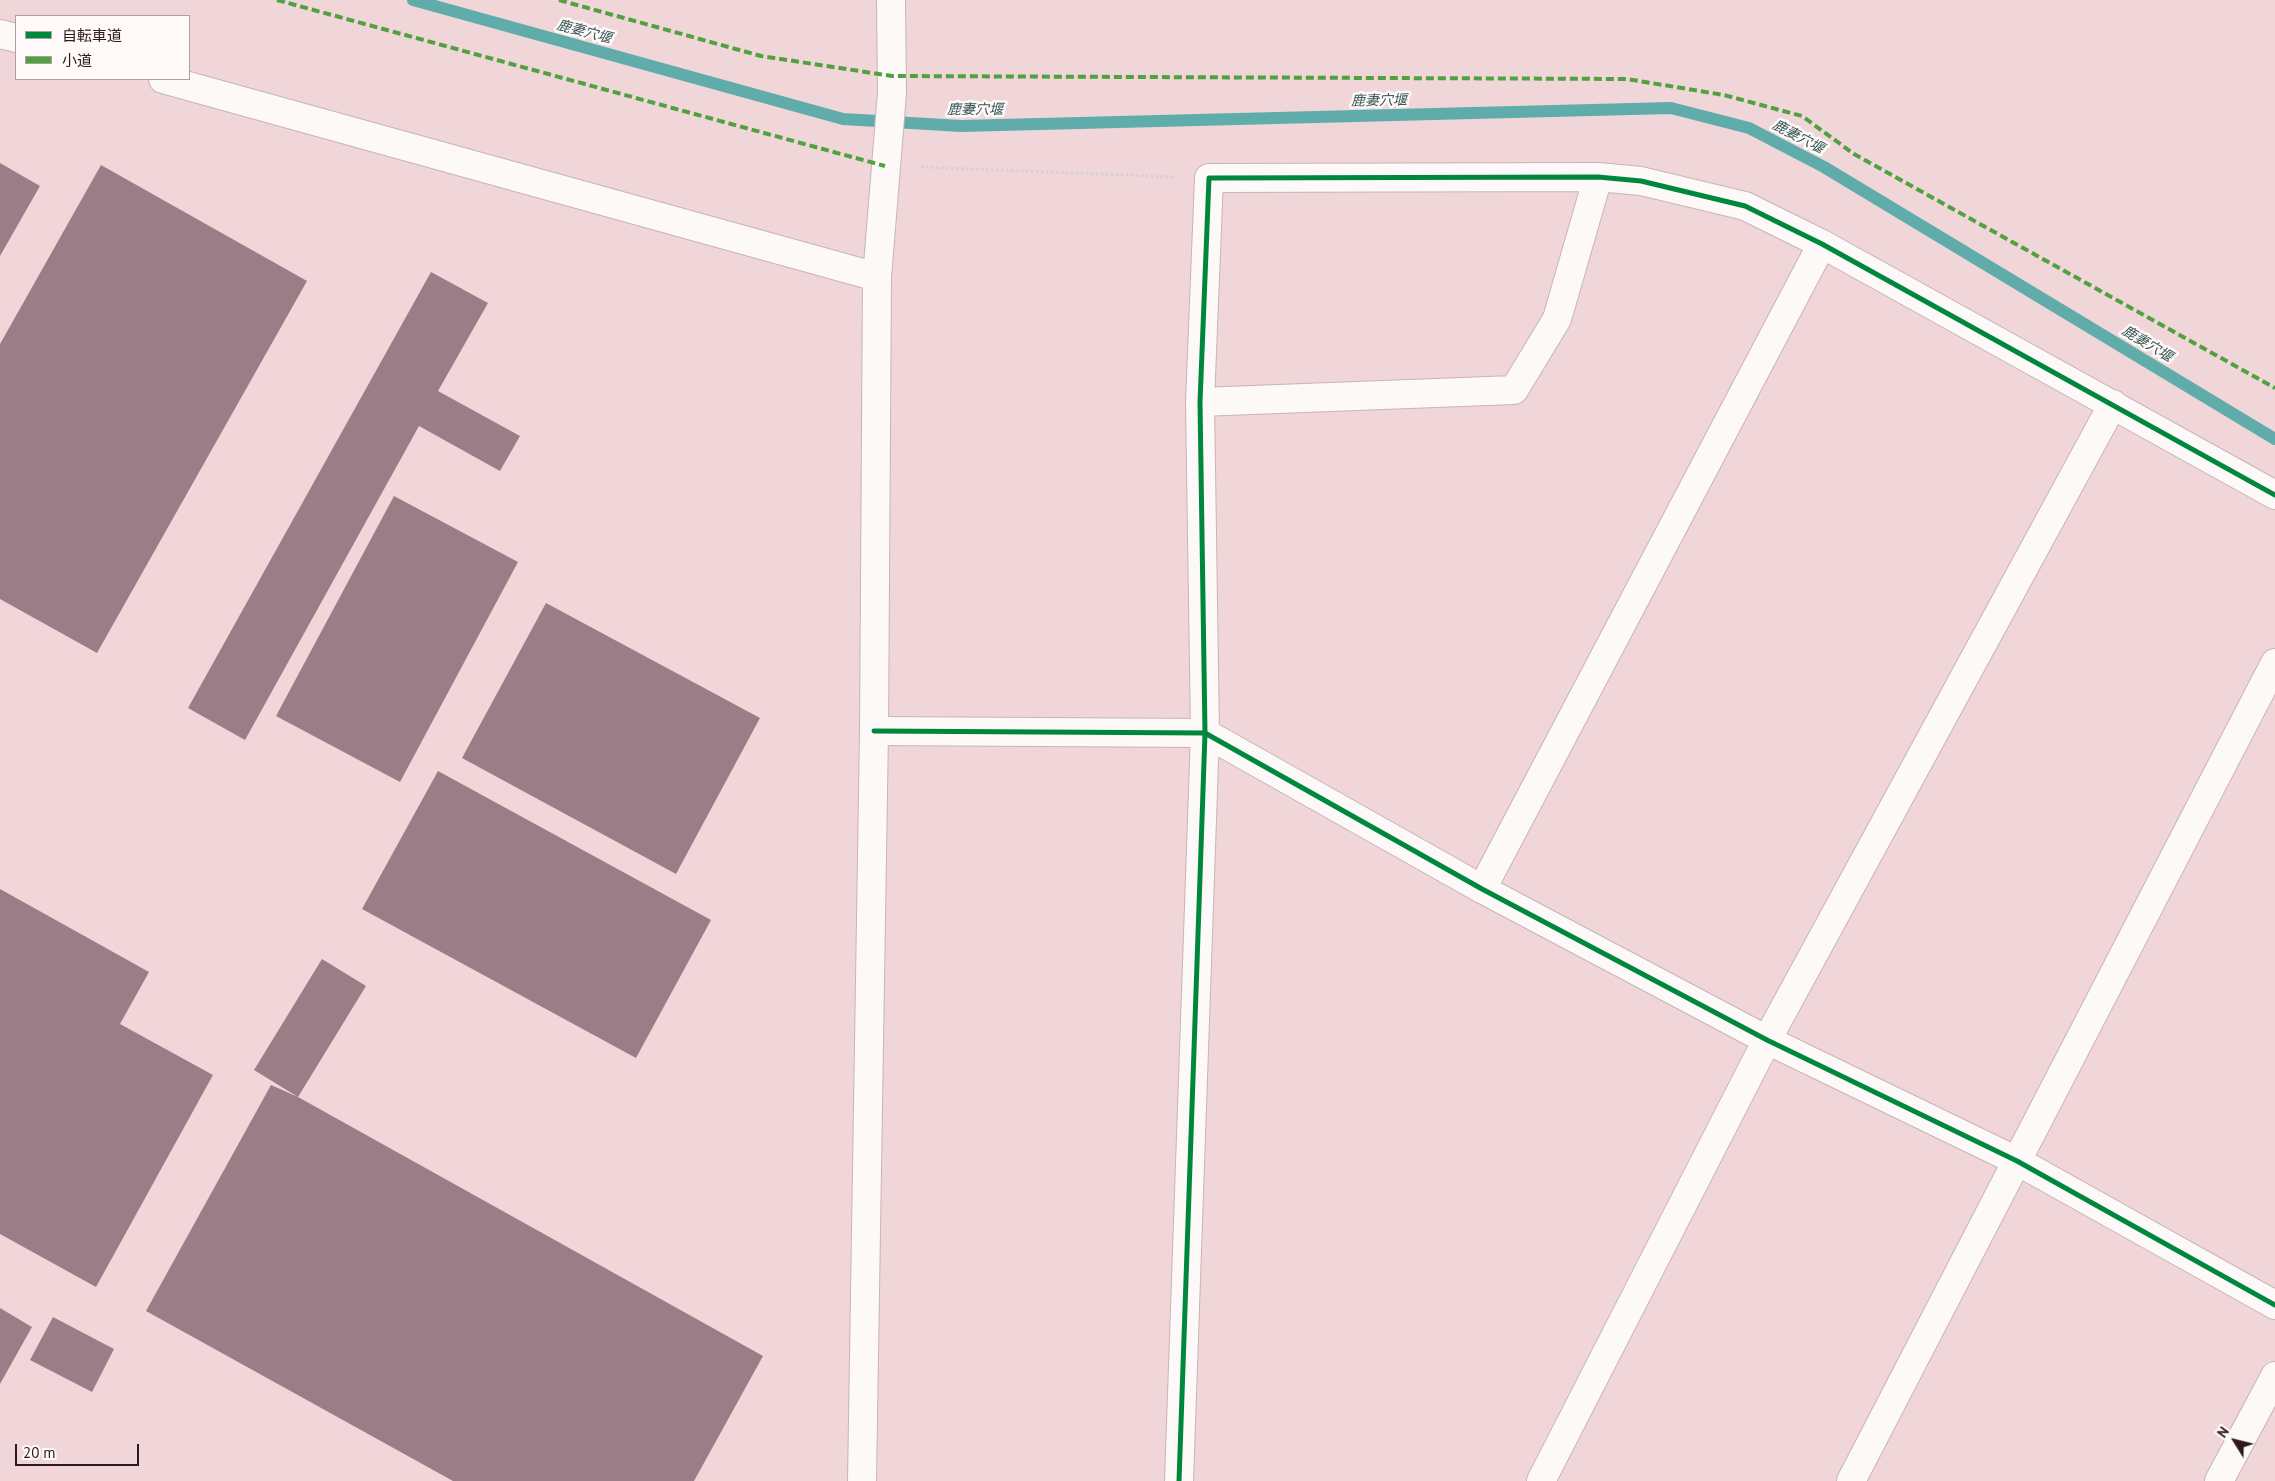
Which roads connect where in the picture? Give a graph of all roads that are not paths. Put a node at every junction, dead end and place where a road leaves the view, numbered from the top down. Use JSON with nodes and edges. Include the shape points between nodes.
{"nodes":[{"id":1,"x":891,"y":0,"type":"edge"},
{"id":2,"x":0,"y":34,"type":"edge"},
{"id":3,"x":15,"y":38,"type":"edge"},
{"id":4,"x":167,"y":80,"type":"edge"},
{"id":5,"x":1598,"y":177,"type":"junction"},
{"id":6,"x":1822,"y":244,"type":"junction"},
{"id":7,"x":877,"y":277,"type":"junction"},
{"id":8,"x":1200,"y":402,"type":"junction"},
{"id":9,"x":2113,"y":404,"type":"junction"},
{"id":10,"x":2275,"y":495,"type":"edge"},
{"id":11,"x":2275,"y":663,"type":"edge"},
{"id":12,"x":874,"y":731,"type":"junction"},
{"id":13,"x":1206,"y":733,"type":"junction"},
{"id":14,"x":1482,"y":889,"type":"junction"},
{"id":15,"x":1767,"y":1040,"type":"junction"},
{"id":16,"x":2017,"y":1161,"type":"junction"},
{"id":17,"x":2275,"y":1304,"type":"edge"},
{"id":18,"x":2275,"y":1376,"type":"edge"},
{"id":19,"x":862,"y":1481,"type":"edge"},
{"id":20,"x":1179,"y":1481,"type":"edge"},
{"id":21,"x":1541,"y":1481,"type":"edge"},
{"id":22,"x":1851,"y":1481,"type":"edge"},
{"id":23,"x":2219,"y":1481,"type":"edge"}],
"edges":[{"from":1,"to":7,"type":"street","via":[[892,93]]},
{"from":2,"to":3,"type":"street"},
{"from":4,"to":7,"type":"street"},
{"from":5,"to":6,"type":"street","via":[[1641,181],[1745,206]]},
{"from":5,"to":8,"type":"street","via":[[1557,319],[1514,390]]},
{"from":5,"to":8,"type":"street","via":[[1209,178]]},
{"from":6,"to":9,"type":"street"},
{"from":6,"to":14,"type":"street"},
{"from":7,"to":12,"type":"street"},
{"from":8,"to":13,"type":"street"},
{"from":9,"to":10,"type":"street"},
{"from":9,"to":15,"type":"street"},
{"from":11,"to":16,"type":"street"},
{"from":12,"to":13,"type":"street"},
{"from":12,"to":19,"type":"street"},
{"from":13,"to":14,"type":"street"},
{"from":13,"to":20,"type":"street"},
{"from":14,"to":15,"type":"street"},
{"from":15,"to":16,"type":"street"},
{"from":15,"to":21,"type":"street"},
{"from":16,"to":17,"type":"street"},
{"from":16,"to":22,"type":"street"},
{"from":18,"to":23,"type":"street"}]}
